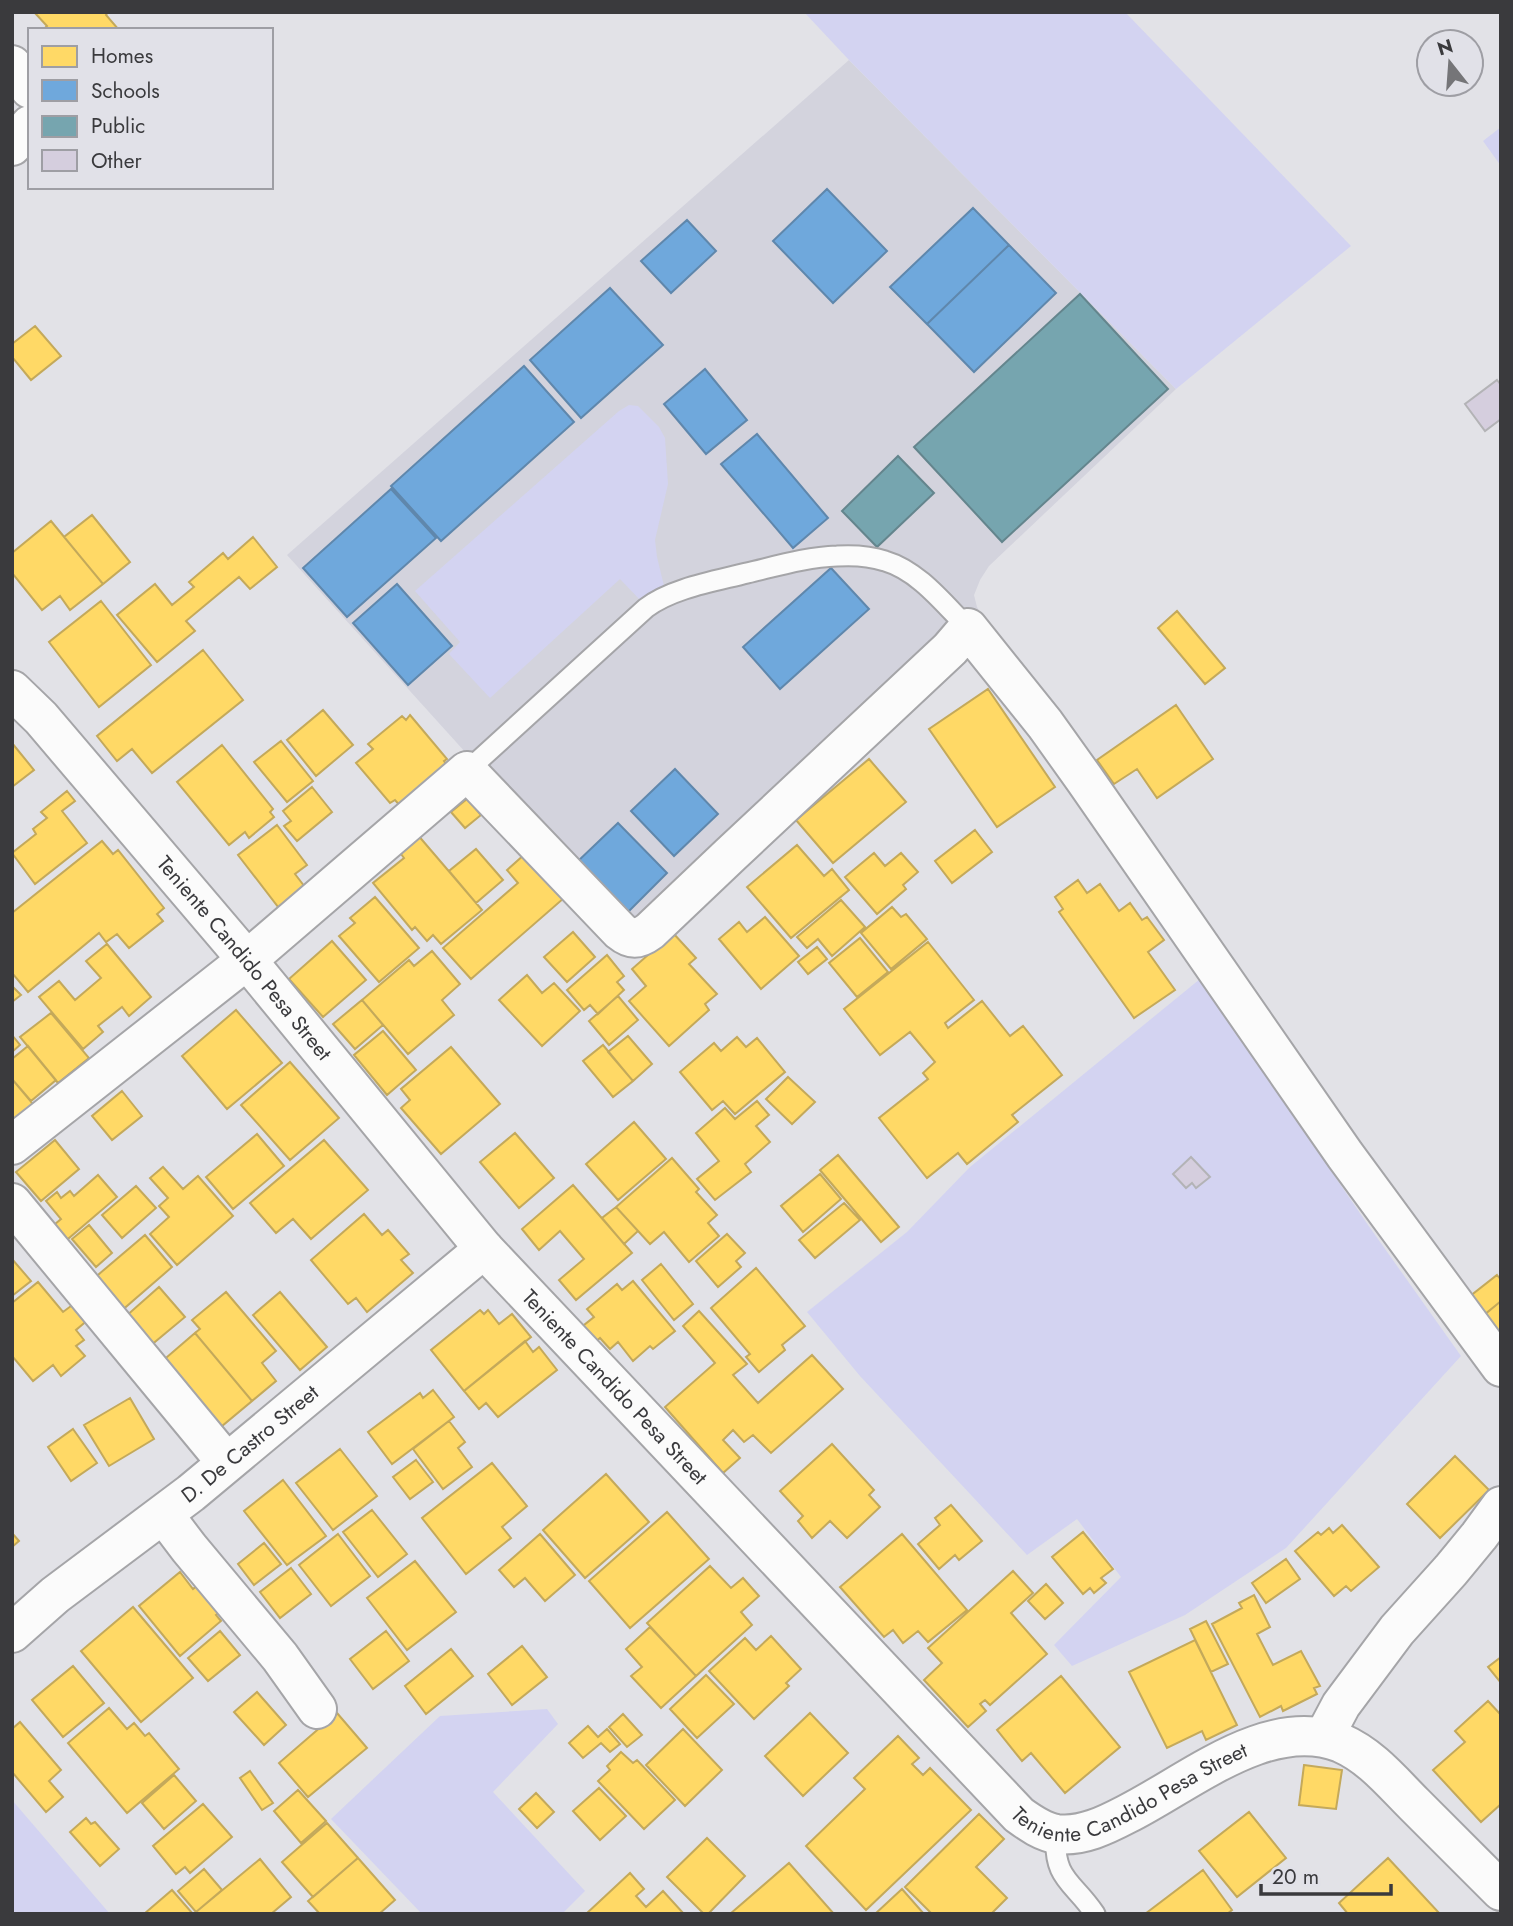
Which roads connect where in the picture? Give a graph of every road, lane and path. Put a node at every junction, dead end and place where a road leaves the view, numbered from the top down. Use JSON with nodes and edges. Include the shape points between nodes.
{"nodes":[{"id":1,"x":12,"y":65,"type":"edge"},
{"id":2,"x":28,"y":86,"type":"edge"},
{"id":3,"x":28,"y":128,"type":"edge"},
{"id":4,"x":12,"y":146,"type":"edge"},
{"id":5,"x":968,"y":628,"type":"junction"},
{"id":6,"x":12,"y":690,"type":"edge"},
{"id":7,"x":467,"y":771,"type":"junction"},
{"id":8,"x":247,"y":960,"type":"junction"},
{"id":9,"x":12,"y":1145,"type":"edge"},
{"id":10,"x":12,"y":1203,"type":"edge"},
{"id":11,"x":484,"y":1249,"type":"junction"},
{"id":12,"x":1501,"y":1367,"type":"edge"},
{"id":13,"x":226,"y":1462,"type":"junction"},
{"id":14,"x":1501,"y":1506,"type":"edge"},
{"id":15,"x":164,"y":1515,"type":"junction"},
{"id":16,"x":12,"y":1633,"type":"edge"},
{"id":17,"x":317,"y":1709,"type":"dead end"},
{"id":18,"x":1324,"y":1737,"type":"junction"},
{"id":19,"x":1056,"y":1834,"type":"junction"},
{"id":20,"x":1501,"y":1891,"type":"edge"},
{"id":21,"x":1095,"y":1914,"type":"edge"}],
"edges":[{"from":1,"to":2,"type":"street"},
{"from":3,"to":4,"type":"street"},
{"from":5,"to":7,"type":"lane","via":[[909,572],[872,558],[816,558],[710,582],[646,608]]},
{"from":5,"to":7,"type":"street","via":[[642,937],[634,939],[620,931]]},
{"from":5,"to":12,"type":"street","via":[[1037,713],[1345,1155]]},
{"from":6,"to":8,"type":"street","name":"Teniente Candido Pesa Street"},
{"from":7,"to":8,"type":"street"},
{"from":8,"to":9,"type":"street"},
{"from":8,"to":11,"type":"street","name":"Teniente Candido Pesa Street"},
{"from":10,"to":13,"type":"street"},
{"from":11,"to":13,"type":"street","name":"D. De Castro Street"},
{"from":11,"to":19,"type":"street","name":"Teniente Candido Pesa Street","via":[[1012,1809]]},
{"from":13,"to":15,"type":"street","name":"D. De Castro Street"},
{"from":14,"to":18,"type":"street","via":[[1397,1630],[1341,1705]]},
{"from":15,"to":16,"type":"street","name":"D. De Castro Street","via":[[64,1588]]},
{"from":15,"to":17,"type":"street"},
{"from":18,"to":19,"type":"street","name":"Teniente Candido Pesa Street","via":[[1290,1737],[1249,1747],[1113,1822]]},
{"from":18,"to":20,"type":"street","via":[[1354,1749],[1374,1764]]},
{"from":19,"to":21,"type":"lane","via":[[1062,1875]]}]}
